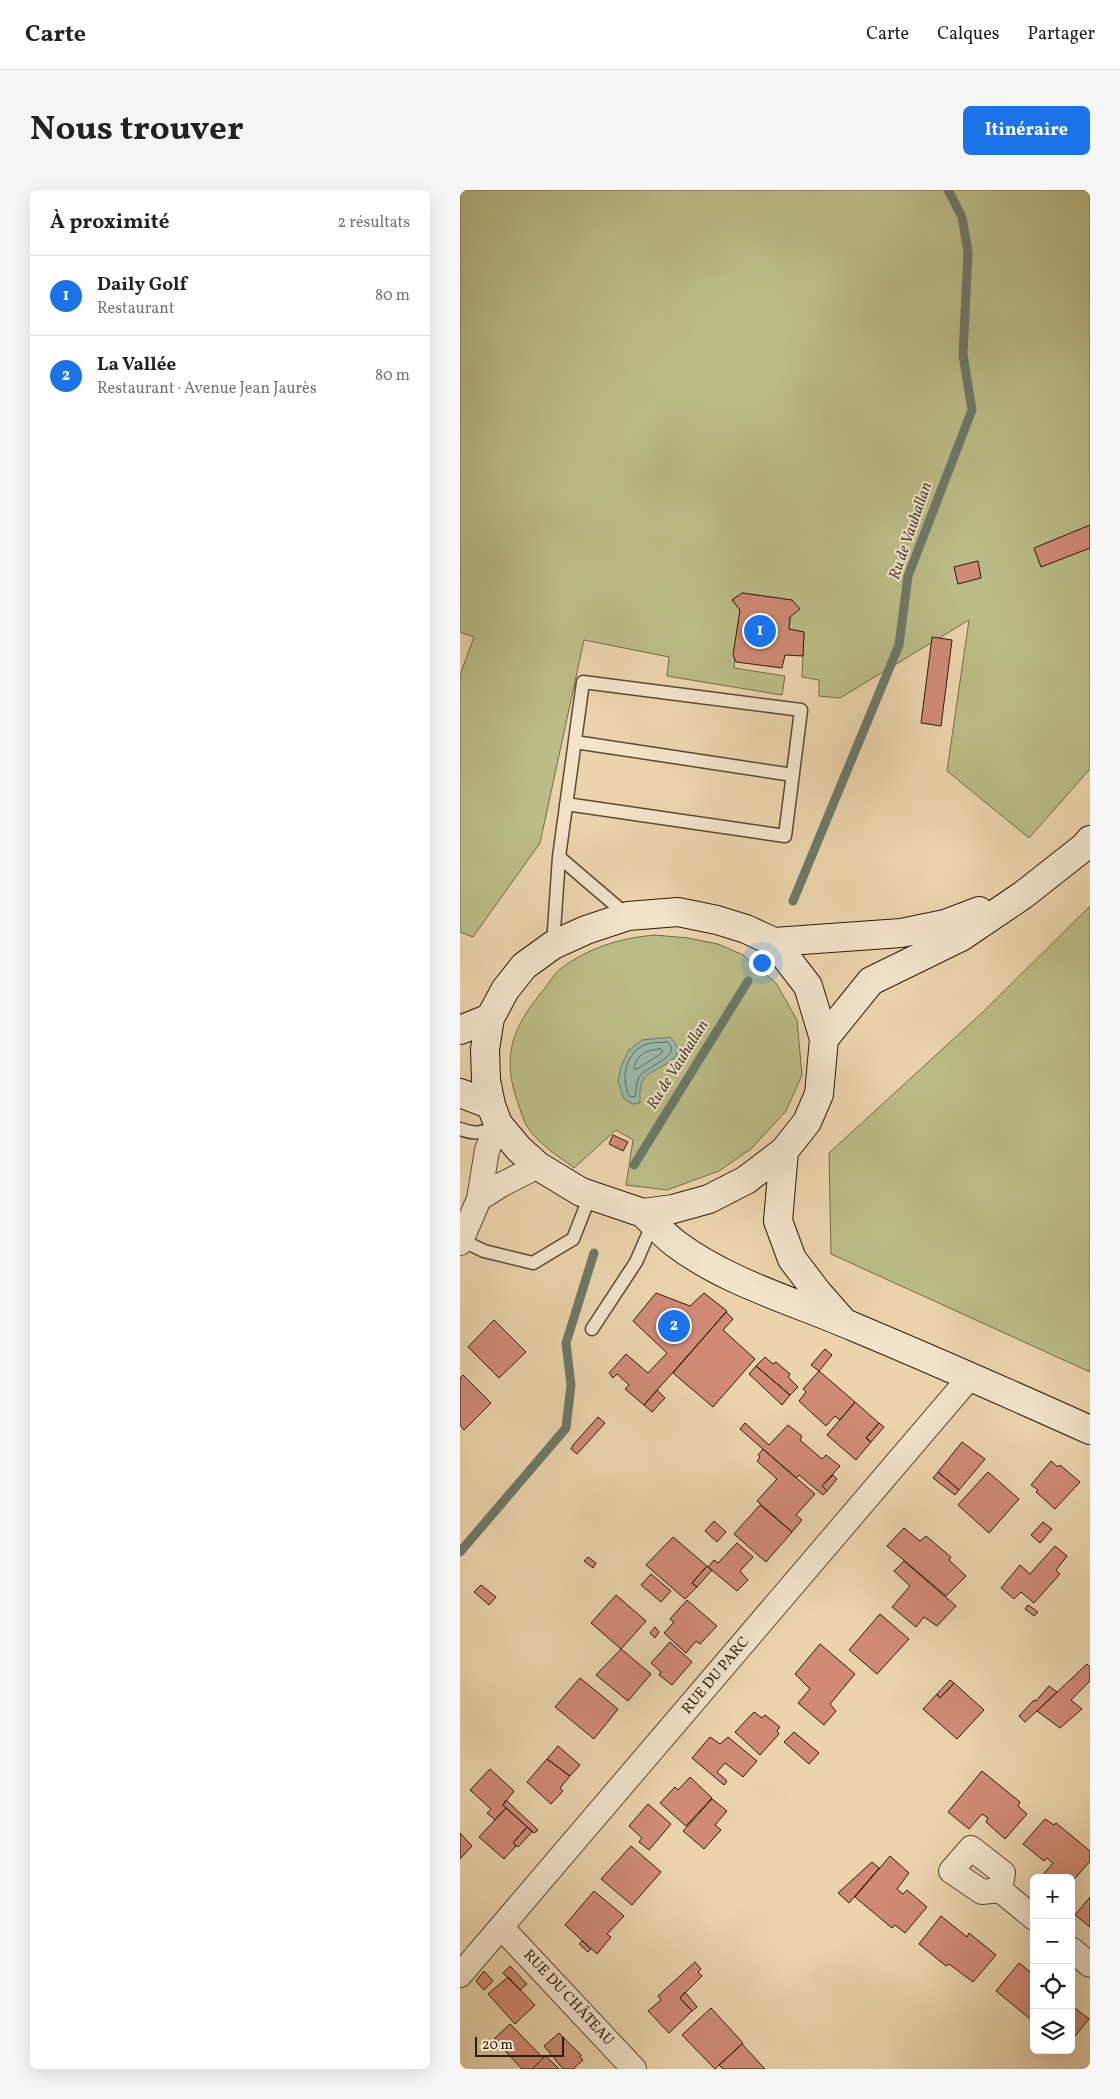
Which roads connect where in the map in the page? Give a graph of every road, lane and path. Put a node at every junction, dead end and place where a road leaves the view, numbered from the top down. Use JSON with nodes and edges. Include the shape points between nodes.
{"nodes":[{"id":1,"x":575,"y":742,"type":"junction"},
{"id":2,"x":793,"y":775,"type":"junction"},
{"id":3,"x":566,"y":804,"type":"junction"},
{"id":4,"x":1090,"y":840,"type":"edge"},
{"id":5,"x":559,"y":856,"type":"junction"},
{"id":6,"x":1023,"y":895,"type":"junction"},
{"id":7,"x":628,"y":916,"type":"junction"},
{"id":8,"x":774,"y":942,"type":"junction"},
{"id":9,"x":553,"y":945,"type":"junction"},
{"id":10,"x":490,"y":1018,"type":"junction"},
{"id":11,"x":460,"y":1030,"type":"edge"},
{"id":12,"x":824,"y":1039,"type":"junction"},
{"id":13,"x":460,"y":1092,"type":"edge"},
{"id":14,"x":494,"y":1115,"type":"junction"},
{"id":15,"x":460,"y":1129,"type":"edge"},
{"id":16,"x":784,"y":1151,"type":"junction"},
{"id":17,"x":538,"y":1166,"type":"junction"},
{"id":18,"x":590,"y":1196,"type":"junction"},
{"id":19,"x":479,"y":1199,"type":"junction"},
{"id":20,"x":648,"y":1218,"type":"junction"},
{"id":21,"x":461,"y":1241,"type":"edge"},
{"id":22,"x":844,"y":1322,"type":"junction"},
{"id":23,"x":592,"y":1329,"type":"dead end"},
{"id":24,"x":971,"y":1376,"type":"junction"},
{"id":25,"x":1090,"y":1430,"type":"edge"},
{"id":26,"x":1000,"y":1890,"type":"dead end"},
{"id":27,"x":1030,"y":1915,"type":"edge"},
{"id":28,"x":502,"y":1927,"type":"junction"},
{"id":29,"x":1075,"y":1952,"type":"edge"},
{"id":30,"x":1090,"y":1965,"type":"edge"},
{"id":31,"x":460,"y":1974,"type":"edge"},
{"id":32,"x":634,"y":2069,"type":"edge"}],
"edges":[{"from":1,"to":2,"type":"lane"},
{"from":1,"to":2,"type":"lane","via":[[583,682],[801,710]]},
{"from":1,"to":3,"type":"lane"},
{"from":2,"to":3,"type":"lane","via":[[785,836]]},
{"from":3,"to":5,"type":"lane"},
{"from":4,"to":6,"type":"main road"},
{"from":5,"to":7,"type":"lane"},
{"from":5,"to":9,"type":"lane"},
{"from":6,"to":8,"type":"main road","via":[[945,924],[901,933]]},
{"from":6,"to":12,"type":"main road","via":[[961,937],[871,981]]},
{"from":7,"to":8,"type":"main road","via":[[678,912],[727,923]]},
{"from":7,"to":9,"type":"main road"},
{"from":8,"to":12,"type":"main road","via":[[808,986]]},
{"from":9,"to":10,"type":"main road","via":[[524,966]]},
{"from":10,"to":11,"type":"main road"},
{"from":10,"to":14,"type":"main road","via":[[485,1049],[486,1080]]},
{"from":12,"to":16,"type":"main road","via":[[819,1094],[807,1122]]},
{"from":13,"to":14,"type":"main road"},
{"from":14,"to":15,"type":"lane","via":[[485,1132],[478,1134]]},
{"from":14,"to":17,"type":"main road","via":[[519,1149]]},
{"from":14,"to":19,"type":"street"},
{"from":16,"to":20,"type":"main road","via":[[746,1180],[709,1199]]},
{"from":16,"to":22,"type":"main road","via":[[778,1221],[792,1259]]},
{"from":17,"to":18,"type":"main road"},
{"from":17,"to":19,"type":"street"},
{"from":18,"to":20,"type":"main road"},
{"from":18,"to":21,"type":"lane","via":[[573,1239],[533,1263],[484,1252]]},
{"from":19,"to":21,"type":"street"},
{"from":20,"to":22,"type":"main road","via":[[675,1244],[707,1264],[752,1286]]},
{"from":20,"to":23,"type":"lane","via":[[636,1262]]},
{"from":22,"to":24,"type":"main road"},
{"from":24,"to":25,"type":"main road"},
{"from":24,"to":28,"type":"street","name":"RUE DU PARC"},
{"from":26,"to":27,"type":"street"},
{"from":28,"to":31,"type":"street","name":"RUE DU PARC"},
{"from":28,"to":32,"type":"street","name":"RUE DU CHÂTEAU"},
{"from":29,"to":30,"type":"street"}]}
